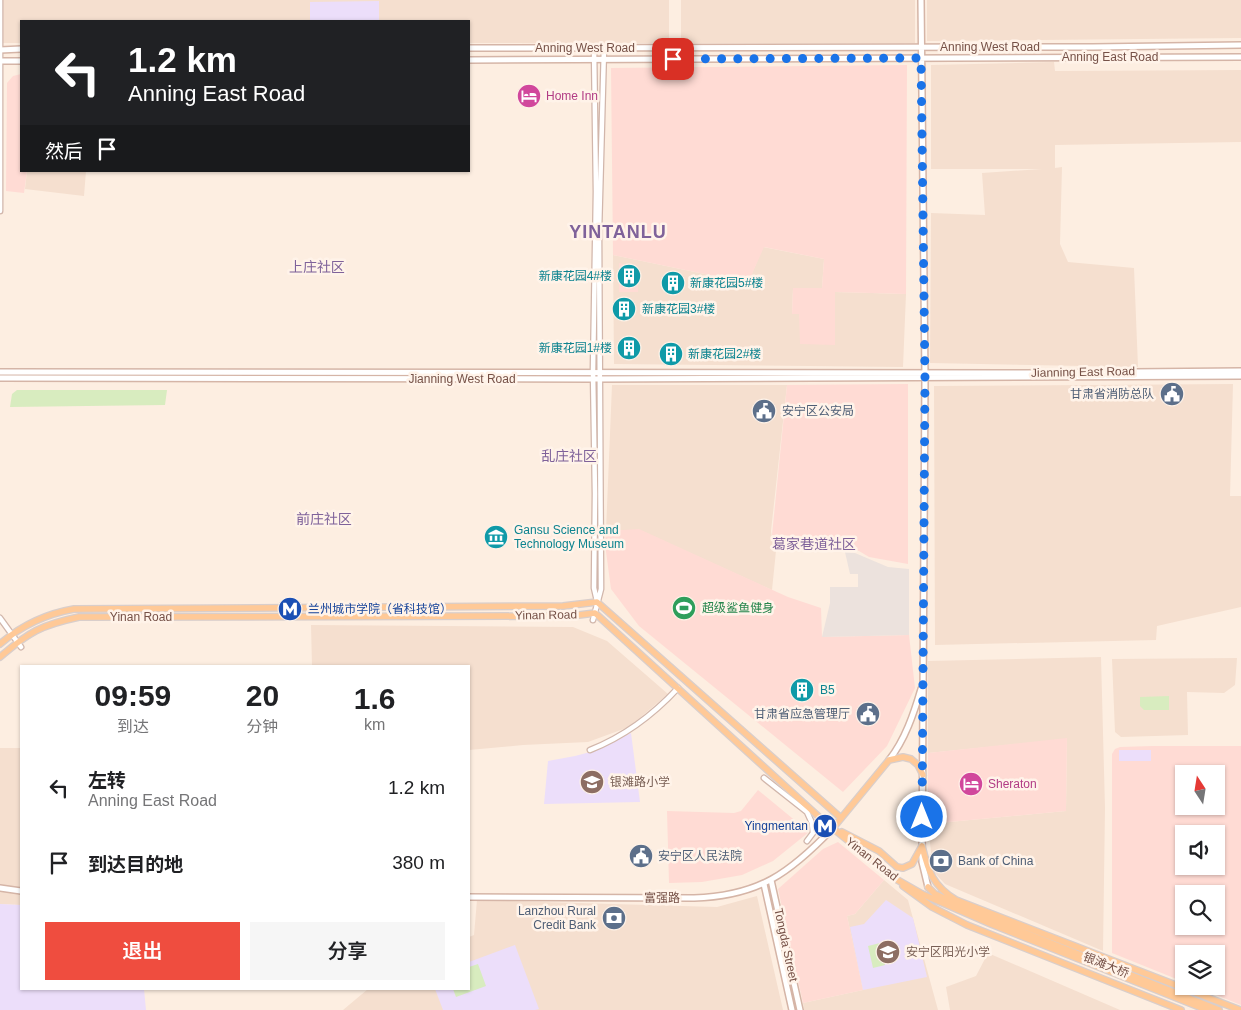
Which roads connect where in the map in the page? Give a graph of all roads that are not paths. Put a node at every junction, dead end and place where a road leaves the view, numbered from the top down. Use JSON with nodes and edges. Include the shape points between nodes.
{"nodes":[{"id":1,"x":0,"y":0,"type":"edge"},
{"id":2,"x":922,"y":0,"type":"edge"},
{"id":3,"x":1241,"y":45,"type":"edge"},
{"id":4,"x":921,"y":47,"type":"junction"},
{"id":5,"x":470,"y":48,"type":"edge"},
{"id":6,"x":571,"y":48,"type":"junction"},
{"id":7,"x":594,"y":48,"type":"junction"},
{"id":8,"x":604,"y":48,"type":"junction"},
{"id":9,"x":624,"y":48,"type":"junction"},
{"id":10,"x":20,"y":49,"type":"edge"},
{"id":11,"x":0,"y":50,"type":"edge"},
{"id":12,"x":1241,"y":57,"type":"edge"},
{"id":13,"x":570,"y":58,"type":"junction"},
{"id":14,"x":594,"y":58,"type":"junction"},
{"id":15,"x":603,"y":58,"type":"junction"},
{"id":16,"x":623,"y":58,"type":"junction"},
{"id":17,"x":921,"y":58,"type":"junction"},
{"id":18,"x":470,"y":60,"type":"edge"},
{"id":19,"x":0,"y":61,"type":"edge"},
{"id":20,"x":20,"y":61,"type":"edge"},
{"id":21,"x":0,"y":211,"type":"edge"},
{"id":22,"x":593,"y":371,"type":"junction"},
{"id":23,"x":600,"y":371,"type":"junction"},
{"id":24,"x":1241,"y":371,"type":"edge"},
{"id":25,"x":0,"y":372,"type":"edge"},
{"id":26,"x":925,"y":375,"type":"junction"},
{"id":27,"x":1241,"y":376,"type":"edge"},
{"id":28,"x":0,"y":378,"type":"edge"},
{"id":29,"x":600,"y":378,"type":"junction"},
{"id":30,"x":593,"y":379,"type":"junction"},
{"id":31,"x":597,"y":602,"type":"junction"},
{"id":32,"x":595,"y":612,"type":"junction"},
{"id":33,"x":0,"y":618,"type":"edge"},
{"id":34,"x":593,"y":620,"type":"dead end"},
{"id":35,"x":11,"y":634,"type":"junction"},
{"id":36,"x":0,"y":644,"type":"edge"},
{"id":37,"x":19,"y":644,"type":"junction"},
{"id":38,"x":0,"y":658,"type":"edge"},
{"id":39,"x":923,"y":684,"type":"junction"},
{"id":40,"x":678,"y":688,"type":"junction"},
{"id":41,"x":590,"y":750,"type":"dead end"},
{"id":42,"x":888,"y":760,"type":"junction"},
{"id":43,"x":923,"y":775,"type":"junction"},
{"id":44,"x":764,"y":778,"type":"dead end"},
{"id":45,"x":807,"y":812,"type":"junction"},
{"id":46,"x":842,"y":818,"type":"junction"},
{"id":47,"x":833,"y":828,"type":"junction"},
{"id":48,"x":807,"y":841,"type":"dead end"},
{"id":49,"x":922,"y":846,"type":"junction"},
{"id":50,"x":894,"y":878,"type":"junction"},
{"id":51,"x":771,"y":880,"type":"junction"},
{"id":52,"x":764,"y":884,"type":"junction"},
{"id":53,"x":928,"y":886,"type":"joint"},
{"id":54,"x":0,"y":888,"type":"edge"},
{"id":55,"x":20,"y":892,"type":"edge"},
{"id":56,"x":470,"y":897,"type":"edge"},
{"id":57,"x":992,"y":922,"type":"junction"},
{"id":58,"x":792,"y":1010,"type":"edge"},
{"id":59,"x":800,"y":1010,"type":"edge"},
{"id":60,"x":1181,"y":1010,"type":"edge"},
{"id":61,"x":1207,"y":1010,"type":"edge"},
{"id":62,"x":1219,"y":1010,"type":"edge"},
{"id":63,"x":1240,"y":1010,"type":"edge"}],
"edges":[{"from":1,"to":11,"type":"street"},
{"from":2,"to":4,"type":"main road"},
{"from":3,"to":4,"type":"main road","name":"Anning West Road"},
{"from":4,"to":9,"type":"main road","name":"Anning West Road"},
{"from":4,"to":17,"type":"main road"},
{"from":5,"to":6,"type":"main road","name":"Anning West Road"},
{"from":6,"to":7,"type":"main road","name":"Anning West Road"},
{"from":6,"to":13,"type":"main road","via":[[574,53]]},
{"from":7,"to":8,"type":"main road","name":"Anning West Road"},
{"from":7,"to":14,"type":"street"},
{"from":8,"to":9,"type":"main road","name":"Anning West Road"},
{"from":8,"to":15,"type":"street"},
{"from":9,"to":16,"type":"main road"},
{"from":10,"to":11,"type":"main road"},
{"from":11,"to":19,"type":"street"},
{"from":12,"to":17,"type":"main road","name":"Anning East Road"},
{"from":13,"to":14,"type":"main road","name":"Anning East Road"},
{"from":13,"to":18,"type":"main road","name":"Anning East Road"},
{"from":14,"to":15,"type":"main road","name":"Anning East Road"},
{"from":14,"to":22,"type":"street"},
{"from":15,"to":16,"type":"main road","name":"Anning East Road"},
{"from":15,"to":23,"type":"street"},
{"from":16,"to":17,"type":"main road","name":"Anning East Road"},
{"from":17,"to":26,"type":"main road"},
{"from":19,"to":20,"type":"main road"},
{"from":19,"to":21,"type":"street"},
{"from":22,"to":23,"type":"main road","name":"Jianning West Road"},
{"from":22,"to":25,"type":"main road","name":"Jianning West Road"},
{"from":22,"to":30,"type":"street"},
{"from":23,"to":26,"type":"main road","name":"Jianning West Road"},
{"from":23,"to":29,"type":"street"},
{"from":24,"to":26,"type":"main road","name":"Jianning East Road"},
{"from":26,"to":27,"type":"main road","name":"Jianning East Road"},
{"from":26,"to":29,"type":"main road","name":"Jianning West Road"},
{"from":26,"to":39,"type":"main road"},
{"from":28,"to":30,"type":"main road","name":"Jianning West Road"},
{"from":29,"to":30,"type":"main road","name":"Jianning West Road"},
{"from":29,"to":31,"type":"street","via":[[601,589]]},
{"from":30,"to":31,"type":"street","via":[[594,588]]},
{"from":31,"to":32,"type":"street"},
{"from":31,"to":35,"type":"main road","name":"Yinan Road","via":[[563,606],[74,608],[40,617]]},
{"from":31,"to":46,"type":"main road"},
{"from":32,"to":34,"type":"street"},
{"from":32,"to":37,"type":"main road","name":"Yinan Road","via":[[571,616],[79,617],[34,630]]},
{"from":32,"to":40,"type":"main road","name":"Yinan Road"},
{"from":33,"to":35,"type":"street"},
{"from":35,"to":36,"type":"main road","name":"Yinan Road"},
{"from":35,"to":37,"type":"street"},
{"from":37,"to":38,"type":"main road","name":"Yinan Road"},
{"from":39,"to":42,"type":"main road","via":[[905,732]]},
{"from":39,"to":43,"type":"main road"},
{"from":40,"to":41,"type":"street","via":[[627,732]]},
{"from":40,"to":47,"type":"main road","name":"Yinan Road"},
{"from":42,"to":43,"type":"main road","via":[[911,758]]},
{"from":42,"to":46,"type":"main road"},
{"from":43,"to":49,"type":"main road"},
{"from":44,"to":45,"type":"street"},
{"from":45,"to":47,"type":"street"},
{"from":45,"to":48,"type":"street","via":[[813,833]]},
{"from":46,"to":47,"type":"main road"},
{"from":47,"to":49,"type":"main road","via":[[879,851],[897,867],[912,864]]},
{"from":47,"to":50,"type":"main road","name":"Yinan Road"},
{"from":47,"to":51,"type":"main road","name":"富强路","via":[[803,858]]},
{"from":49,"to":53,"type":"main road"},
{"from":49,"to":63,"type":"main road","via":[[934,880],[956,900]]},
{"from":50,"to":57,"type":"main road","name":"Yinan Road","via":[[922,894]]},
{"from":50,"to":60,"type":"main road","via":[[932,907],[967,925]]},
{"from":51,"to":52,"type":"main road","name":"富强路"},
{"from":51,"to":59,"type":"main road","name":"Tongda Street"},
{"from":52,"to":56,"type":"main road","name":"富强路","via":[[708,898]]},
{"from":52,"to":58,"type":"main road","name":"Tongda Street"},
{"from":53,"to":57,"type":"main road","via":[[936,894]]},
{"from":54,"to":55,"type":"main road"},
{"from":57,"to":61,"type":"main road","name":"银滩大桥"},
{"from":57,"to":62,"type":"main road","name":"银滩大桥"}]}
